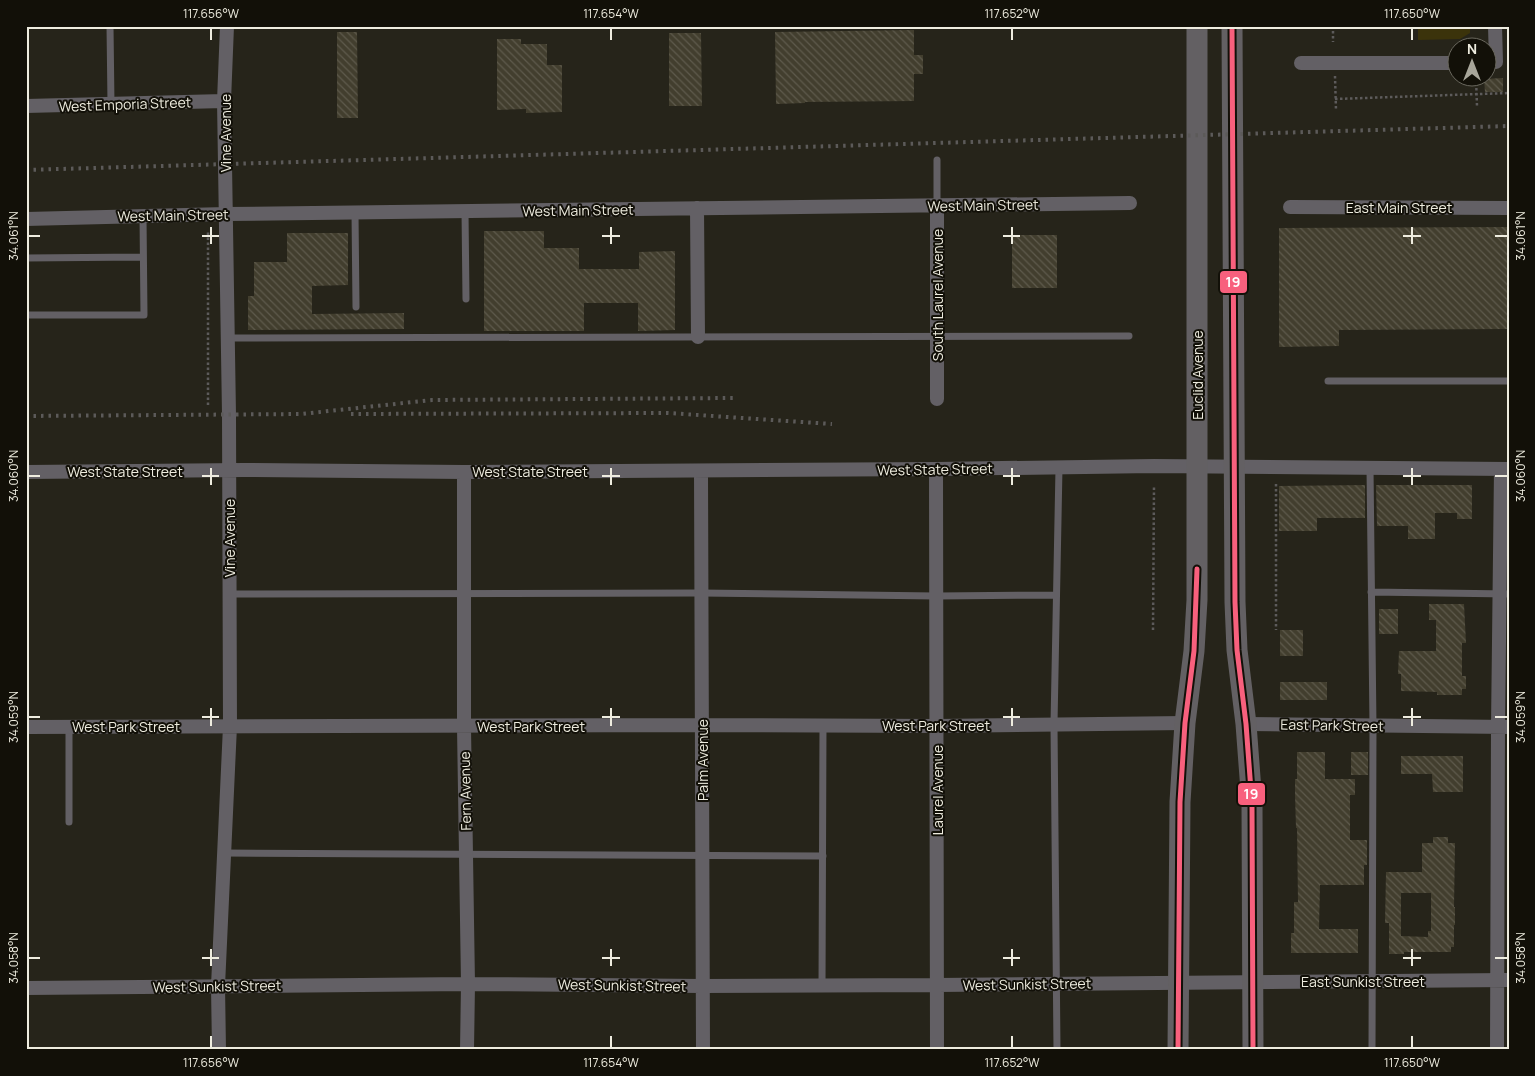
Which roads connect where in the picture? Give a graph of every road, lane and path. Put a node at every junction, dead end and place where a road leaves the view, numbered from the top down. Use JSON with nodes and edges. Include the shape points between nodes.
{"nodes":[{"id":1,"x":110,"y":26,"type":"edge"},
{"id":2,"x":227,"y":26,"type":"edge"},
{"id":3,"x":1197,"y":26,"type":"edge"},
{"id":4,"x":1232,"y":26,"type":"edge"},
{"id":5,"x":1333,"y":26,"type":"edge"},
{"id":6,"x":1333,"y":42,"type":"dead end"},
{"id":7,"x":1448,"y":62,"type":"edge"},
{"id":8,"x":1301,"y":63,"type":"dead end"},
{"id":9,"x":1334,"y":63,"type":"junction"},
{"id":10,"x":1476,"y":88,"type":"edge"},
{"id":11,"x":1476,"y":94,"type":"junction"},
{"id":12,"x":1509,"y":94,"type":"edge"},
{"id":13,"x":1335,"y":99,"type":"junction"},
{"id":14,"x":224,"y":101,"type":"junction"},
{"id":15,"x":111,"y":104,"type":"junction"},
{"id":16,"x":26,"y":106,"type":"edge"},
{"id":17,"x":1476,"y":106,"type":"dead end"},
{"id":18,"x":1336,"y":110,"type":"dead end"},
{"id":19,"x":936,"y":160,"type":"dead end"},
{"id":20,"x":1130,"y":203,"type":"dead end"},
{"id":21,"x":937,"y":206,"type":"junction"},
{"id":22,"x":1290,"y":207,"type":"dead end"},
{"id":23,"x":697,"y":208,"type":"junction"},
{"id":24,"x":1509,"y":208,"type":"edge"},
{"id":25,"x":465,"y":211,"type":"junction"},
{"id":26,"x":355,"y":212,"type":"junction"},
{"id":27,"x":226,"y":214,"type":"junction"},
{"id":28,"x":143,"y":216,"type":"junction"},
{"id":29,"x":26,"y":219,"type":"edge"},
{"id":30,"x":208,"y":230,"type":"dead end"},
{"id":31,"x":143,"y":257,"type":"junction"},
{"id":32,"x":26,"y":258,"type":"edge"},
{"id":33,"x":466,"y":299,"type":"dead end"},
{"id":34,"x":356,"y":307,"type":"dead end"},
{"id":35,"x":26,"y":315,"type":"edge"},
{"id":36,"x":937,"y":336,"type":"junction"},
{"id":37,"x":1129,"y":336,"type":"dead end"},
{"id":38,"x":698,"y":337,"type":"junction"},
{"id":39,"x":228,"y":338,"type":"junction"},
{"id":40,"x":1509,"y":381,"type":"edge"},
{"id":41,"x":1328,"y":382,"type":"dead end"},
{"id":42,"x":937,"y":399,"type":"dead end"},
{"id":43,"x":208,"y":405,"type":"dead end"},
{"id":44,"x":1058,"y":468,"type":"junction"},
{"id":45,"x":1370,"y":468,"type":"junction"},
{"id":46,"x":936,"y":469,"type":"junction"},
{"id":47,"x":1505,"y":469,"type":"edge"},
{"id":48,"x":229,"y":470,"type":"junction"},
{"id":49,"x":701,"y":470,"type":"junction"},
{"id":50,"x":26,"y":472,"type":"edge"},
{"id":51,"x":464,"y":472,"type":"junction"},
{"id":52,"x":1276,"y":484,"type":"dead end"},
{"id":53,"x":1154,"y":486,"type":"dead end"},
{"id":54,"x":1371,"y":592,"type":"junction"},
{"id":55,"x":464,"y":593,"type":"junction"},
{"id":56,"x":229,"y":594,"type":"junction"},
{"id":57,"x":701,"y":594,"type":"junction"},
{"id":58,"x":1504,"y":594,"type":"edge"},
{"id":59,"x":1056,"y":595,"type":"junction"},
{"id":60,"x":936,"y":596,"type":"junction"},
{"id":61,"x":1153,"y":630,"type":"dead end"},
{"id":62,"x":1276,"y":630,"type":"dead end"},
{"id":63,"x":1185,"y":723,"type":"junction"},
{"id":64,"x":1054,"y":724,"type":"junction"},
{"id":65,"x":1246,"y":724,"type":"junction"},
{"id":66,"x":702,"y":725,"type":"junction"},
{"id":67,"x":69,"y":726,"type":"junction"},
{"id":68,"x":230,"y":726,"type":"junction"},
{"id":69,"x":464,"y":726,"type":"junction"},
{"id":70,"x":823,"y":726,"type":"junction"},
{"id":71,"x":937,"y":726,"type":"junction"},
{"id":72,"x":1373,"y":726,"type":"junction"},
{"id":73,"x":26,"y":727,"type":"edge"},
{"id":74,"x":1503,"y":727,"type":"edge"},
{"id":75,"x":69,"y":822,"type":"dead end"},
{"id":76,"x":224,"y":853,"type":"junction"},
{"id":77,"x":466,"y":854,"type":"junction"},
{"id":78,"x":702,"y":855,"type":"junction"},
{"id":79,"x":823,"y":856,"type":"junction"},
{"id":80,"x":1503,"y":980,"type":"edge"},
{"id":81,"x":1218,"y":981,"type":"joint"},
{"id":82,"x":1253,"y":981,"type":"junction"},
{"id":83,"x":1373,"y":981,"type":"junction"},
{"id":84,"x":1178,"y":982,"type":"junction"},
{"id":85,"x":468,"y":984,"type":"junction"},
{"id":86,"x":1056,"y":984,"type":"junction"},
{"id":87,"x":937,"y":985,"type":"junction"},
{"id":88,"x":218,"y":986,"type":"junction"},
{"id":89,"x":702,"y":986,"type":"junction"},
{"id":90,"x":822,"y":986,"type":"junction"},
{"id":91,"x":26,"y":988,"type":"edge"},
{"id":92,"x":218,"y":1050,"type":"edge"},
{"id":93,"x":467,"y":1050,"type":"edge"},
{"id":94,"x":703,"y":1050,"type":"edge"},
{"id":95,"x":938,"y":1050,"type":"edge"},
{"id":96,"x":1057,"y":1050,"type":"edge"},
{"id":97,"x":1178,"y":1050,"type":"edge"},
{"id":98,"x":1253,"y":1050,"type":"edge"},
{"id":99,"x":1372,"y":1050,"type":"edge"},
{"id":100,"x":1497,"y":1050,"type":"edge"}],
"edges":[{"from":1,"to":15,"type":"lane"},
{"from":2,"to":14,"type":"street","name":"Vine Avenue"},
{"from":3,"to":63,"type":"main road","name":"Euclid Avenue","via":[[1196,600],[1194,651]]},
{"from":4,"to":65,"type":"main road","via":[[1235,602]]},
{"from":5,"to":6,"type":"path"},
{"from":7,"to":9,"type":"street"},
{"from":8,"to":9,"type":"street"},
{"from":9,"to":13,"type":"path"},
{"from":10,"to":11,"type":"path"},
{"from":11,"to":12,"type":"path"},
{"from":11,"to":13,"type":"path"},
{"from":11,"to":17,"type":"path"},
{"from":13,"to":18,"type":"path"},
{"from":14,"to":15,"type":"street","name":"West Emporia Street"},
{"from":14,"to":27,"type":"street","name":"Vine Avenue"},
{"from":15,"to":16,"type":"street","name":"West Emporia Street"},
{"from":19,"to":21,"type":"lane","name":"South Laurel Avenue"},
{"from":20,"to":21,"type":"street","name":"West Main Street"},
{"from":21,"to":23,"type":"street","name":"West Main Street"},
{"from":21,"to":36,"type":"street","name":"South Laurel Avenue"},
{"from":22,"to":24,"type":"street","name":"East Main Street"},
{"from":23,"to":25,"type":"street","name":"West Main Street"},
{"from":23,"to":38,"type":"street"},
{"from":25,"to":26,"type":"street","name":"West Main Street"},
{"from":25,"to":33,"type":"lane"},
{"from":26,"to":27,"type":"street","name":"West Main Street"},
{"from":26,"to":34,"type":"lane"},
{"from":27,"to":28,"type":"street","name":"West Main Street"},
{"from":27,"to":39,"type":"street","name":"Vine Avenue"},
{"from":28,"to":29,"type":"street","name":"West Main Street"},
{"from":28,"to":31,"type":"lane"},
{"from":30,"to":43,"type":"path"},
{"from":31,"to":32,"type":"lane"},
{"from":31,"to":35,"type":"lane","via":[[144,315]]},
{"from":36,"to":37,"type":"lane"},
{"from":36,"to":38,"type":"lane"},
{"from":36,"to":42,"type":"street","name":"South Laurel Avenue"},
{"from":38,"to":39,"type":"lane"},
{"from":39,"to":48,"type":"street","name":"Vine Avenue"},
{"from":40,"to":41,"type":"lane"},
{"from":44,"to":45,"type":"street","name":"West State Street"},
{"from":44,"to":46,"type":"street","name":"West State Street"},
{"from":44,"to":59,"type":"lane"},
{"from":45,"to":47,"type":"street","name":"West State Street"},
{"from":45,"to":54,"type":"lane"},
{"from":46,"to":49,"type":"street","name":"West State Street"},
{"from":46,"to":60,"type":"street","name":"Laurel Avenue"},
{"from":47,"to":58,"type":"street"},
{"from":48,"to":50,"type":"street","name":"West State Street"},
{"from":48,"to":51,"type":"street","name":"West State Street"},
{"from":48,"to":56,"type":"street","name":"Vine Avenue"},
{"from":49,"to":51,"type":"street","name":"West State Street"},
{"from":49,"to":57,"type":"street","name":"Palm Avenue"},
{"from":51,"to":55,"type":"street","name":"Fern Avenue"},
{"from":52,"to":62,"type":"path"},
{"from":53,"to":61,"type":"path"},
{"from":54,"to":58,"type":"lane"},
{"from":54,"to":72,"type":"lane"},
{"from":55,"to":56,"type":"lane"},
{"from":55,"to":57,"type":"lane"},
{"from":55,"to":69,"type":"street","name":"Fern Avenue"},
{"from":56,"to":68,"type":"street","name":"Vine Avenue"},
{"from":57,"to":60,"type":"lane"},
{"from":57,"to":66,"type":"street","name":"Palm Avenue"},
{"from":58,"to":74,"type":"street"},
{"from":59,"to":60,"type":"lane"},
{"from":59,"to":64,"type":"lane"},
{"from":60,"to":71,"type":"street","name":"Laurel Avenue"},
{"from":63,"to":64,"type":"street","name":"West Park Street"},
{"from":63,"to":84,"type":"main road","name":"Euclid Avenue","via":[[1180,802]]},
{"from":64,"to":71,"type":"street","name":"West Park Street"},
{"from":64,"to":86,"type":"lane"},
{"from":65,"to":72,"type":"street","name":"East Park Street"},
{"from":65,"to":82,"type":"main road","via":[[1252,804]]},
{"from":66,"to":69,"type":"street","name":"West Park Street"},
{"from":66,"to":70,"type":"street","name":"West Park Street"},
{"from":66,"to":78,"type":"street","name":"Palm Avenue"},
{"from":67,"to":68,"type":"street","name":"West Park Street"},
{"from":67,"to":73,"type":"street","name":"West Park Street"},
{"from":67,"to":75,"type":"lane"},
{"from":68,"to":69,"type":"street","name":"West Park Street"},
{"from":68,"to":76,"type":"street","name":"Vine Avenue"},
{"from":69,"to":77,"type":"street","name":"Fern Avenue"},
{"from":70,"to":71,"type":"street","name":"West Park Street"},
{"from":70,"to":79,"type":"lane"},
{"from":71,"to":87,"type":"street","name":"Laurel Avenue"},
{"from":72,"to":74,"type":"street","name":"East Park Street"},
{"from":72,"to":83,"type":"lane"},
{"from":74,"to":80,"type":"street"},
{"from":76,"to":77,"type":"lane"},
{"from":76,"to":88,"type":"street","name":"Vine Avenue"},
{"from":77,"to":78,"type":"lane"},
{"from":77,"to":85,"type":"street","name":"Fern Avenue"},
{"from":78,"to":79,"type":"lane"},
{"from":78,"to":89,"type":"street","name":"Palm Avenue"},
{"from":79,"to":90,"type":"lane"},
{"from":80,"to":83,"type":"street","name":"East Sunkist Street"},
{"from":80,"to":100,"type":"street"},
{"from":81,"to":82,"type":"street","name":"East Sunkist Street"},
{"from":81,"to":84,"type":"street","name":"West Sunkist Street"},
{"from":82,"to":83,"type":"street","name":"East Sunkist Street"},
{"from":82,"to":98,"type":"main road"},
{"from":83,"to":99,"type":"lane"},
{"from":84,"to":86,"type":"street","name":"West Sunkist Street"},
{"from":84,"to":97,"type":"main road","name":"Euclid Avenue"},
{"from":85,"to":88,"type":"street","name":"West Sunkist Street"},
{"from":85,"to":89,"type":"street","name":"West Sunkist Street"},
{"from":85,"to":93,"type":"street","name":"Fern Avenue"},
{"from":86,"to":87,"type":"street","name":"West Sunkist Street"},
{"from":86,"to":96,"type":"lane"},
{"from":87,"to":90,"type":"street","name":"West Sunkist Street"},
{"from":87,"to":95,"type":"street","name":"Laurel Avenue"},
{"from":88,"to":91,"type":"street","name":"West Sunkist Street"},
{"from":88,"to":92,"type":"street","name":"Vine Avenue"},
{"from":89,"to":90,"type":"street","name":"West Sunkist Street"},
{"from":89,"to":94,"type":"street","name":"Palm Avenue"}]}
